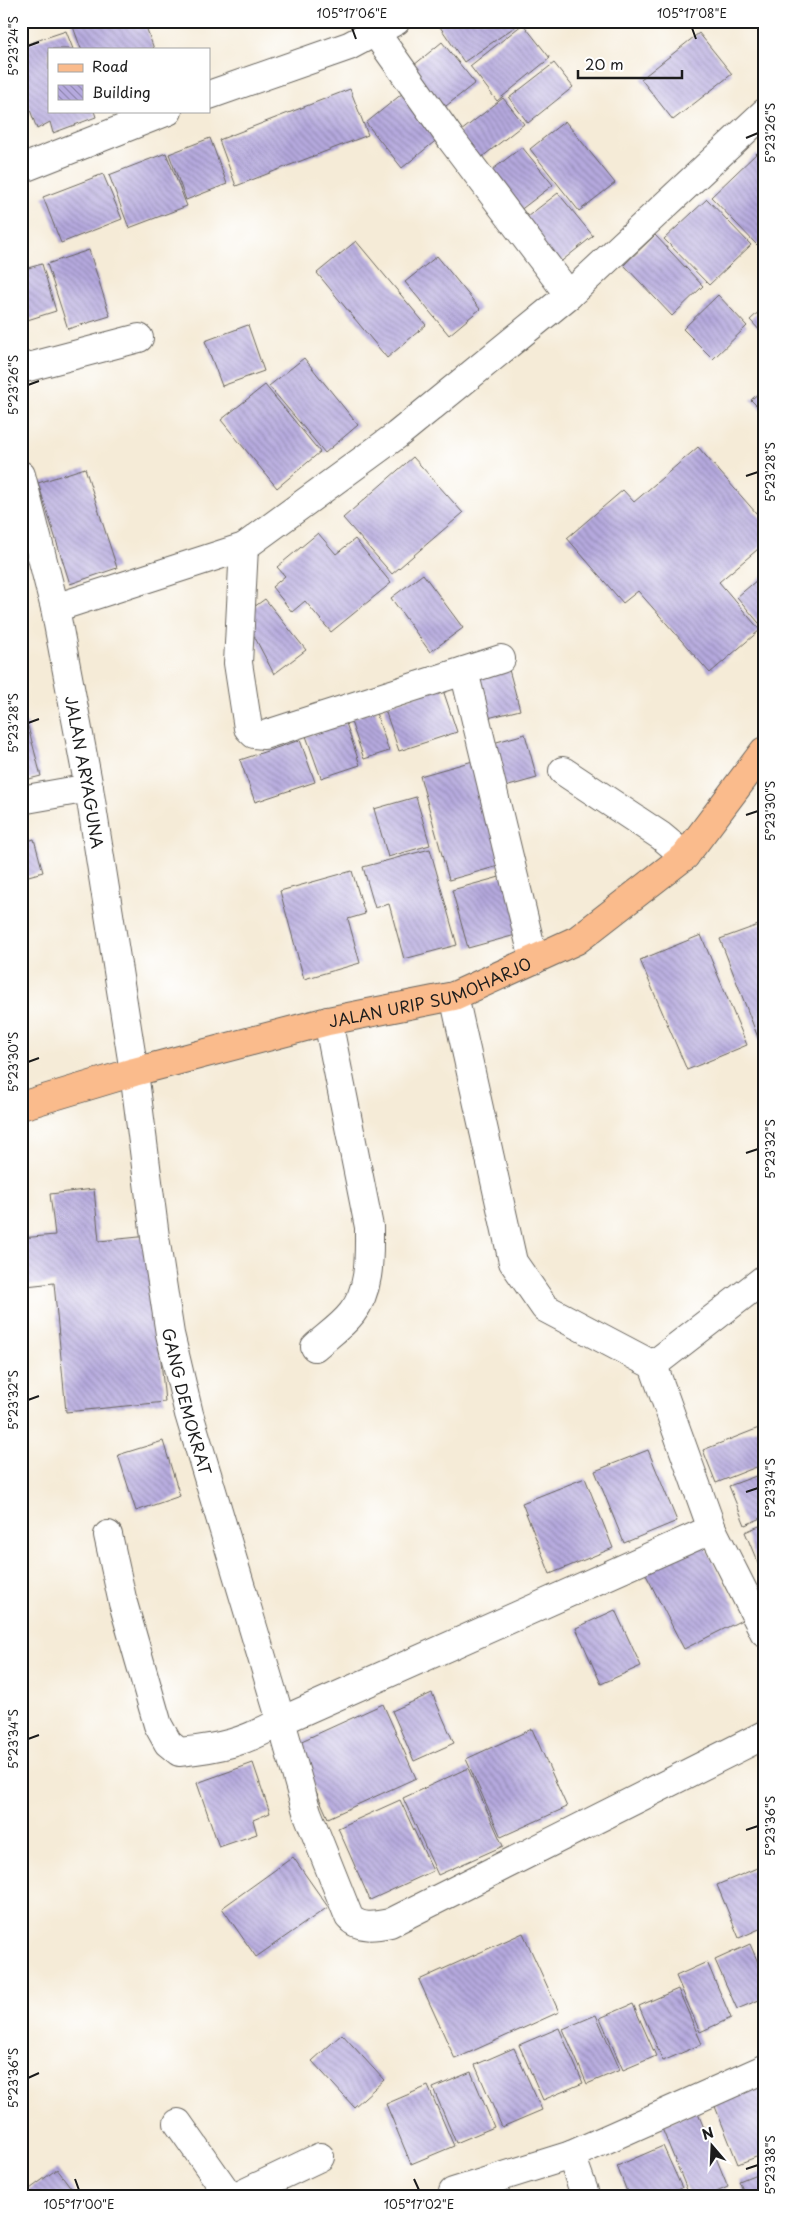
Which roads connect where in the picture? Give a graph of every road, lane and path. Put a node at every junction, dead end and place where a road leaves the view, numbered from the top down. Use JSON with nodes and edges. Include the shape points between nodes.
{"nodes":[{"id":1,"x":386,"y":27,"type":"edge"},
{"id":2,"x":210,"y":95,"type":"edge"},
{"id":3,"x":165,"y":112,"type":"edge"},
{"id":4,"x":764,"y":113,"type":"edge"},
{"id":5,"x":21,"y":169,"type":"edge"},
{"id":6,"x":569,"y":296,"type":"junction"},
{"id":7,"x":139,"y":338,"type":"dead end"},
{"id":8,"x":21,"y":369,"type":"edge"},
{"id":9,"x":21,"y":475,"type":"edge"},
{"id":10,"x":244,"y":547,"type":"junction"},
{"id":11,"x":55,"y":608,"type":"junction"},
{"id":12,"x":501,"y":658,"type":"dead end"},
{"id":13,"x":464,"y":671,"type":"junction"},
{"id":14,"x":763,"y":753,"type":"edge"},
{"id":15,"x":563,"y":770,"type":"dead end"},
{"id":16,"x":89,"y":788,"type":"junction"},
{"id":17,"x":21,"y":800,"type":"edge"},
{"id":18,"x":685,"y":856,"type":"junction"},
{"id":19,"x":534,"y":960,"type":"junction"},
{"id":20,"x":454,"y":996,"type":"junction"},
{"id":21,"x":328,"y":1021,"type":"junction"},
{"id":22,"x":134,"y":1072,"type":"junction"},
{"id":23,"x":21,"y":1106,"type":"edge"},
{"id":24,"x":764,"y":1279,"type":"edge"},
{"id":25,"x":315,"y":1347,"type":"dead end"},
{"id":26,"x":653,"y":1365,"type":"junction"},
{"id":27,"x":712,"y":1529,"type":"junction"},
{"id":28,"x":108,"y":1536,"type":"dead end"},
{"id":29,"x":764,"y":1632,"type":"edge"},
{"id":30,"x":281,"y":1721,"type":"junction"},
{"id":31,"x":764,"y":1735,"type":"edge"},
{"id":32,"x":764,"y":2068,"type":"edge"},
{"id":33,"x":178,"y":2123,"type":"dead end"},
{"id":34,"x":571,"y":2155,"type":"junction"},
{"id":35,"x":320,"y":2156,"type":"dead end"},
{"id":36,"x":453,"y":2192,"type":"dead end"},
{"id":37,"x":230,"y":2197,"type":"edge"},
{"id":38,"x":236,"y":2197,"type":"edge"},
{"id":39,"x":586,"y":2197,"type":"edge"}],
"edges":[{"from":1,"to":2,"type":"street","via":[[349,46]]},
{"from":1,"to":6,"type":"street","via":[[451,140]]},
{"from":3,"to":5,"type":"street"},
{"from":4,"to":6,"type":"street"},
{"from":6,"to":10,"type":"street","via":[[397,435]]},
{"from":7,"to":8,"type":"street"},
{"from":9,"to":11,"type":"street","name":"JALAN ARYAGUNA"},
{"from":10,"to":11,"type":"street"},
{"from":10,"to":13,"type":"street","via":[[238,663],[248,728],[254,734],[264,735]]},
{"from":11,"to":16,"type":"street","name":"JALAN ARYAGUNA"},
{"from":12,"to":13,"type":"street"},
{"from":13,"to":19,"type":"street"},
{"from":14,"to":18,"type":"main road","name":"JALAN URIP SUMOHARJO"},
{"from":15,"to":18,"type":"street","via":[[661,836]]},
{"from":16,"to":17,"type":"street"},
{"from":16,"to":22,"type":"street","name":"JALAN ARYAGUNA"},
{"from":18,"to":19,"type":"main road","name":"JALAN URIP SUMOHARJO","via":[[577,940]]},
{"from":19,"to":20,"type":"main road","name":"JALAN URIP SUMOHARJO"},
{"from":20,"to":21,"type":"main road","name":"JALAN URIP SUMOHARJO"},
{"from":20,"to":26,"type":"street","via":[[514,1262],[545,1308]]},
{"from":21,"to":22,"type":"main road","name":"JALAN URIP SUMOHARJO"},
{"from":21,"to":25,"type":"street","via":[[369,1227],[369,1254],[366,1285],[353,1313]]},
{"from":22,"to":23,"type":"main road","name":"JALAN URIP SUMOHARJO"},
{"from":22,"to":30,"type":"street","name":"GANG DEMOKRAT","via":[[172,1342],[189,1414]]},
{"from":24,"to":26,"type":"street"},
{"from":26,"to":27,"type":"street"},
{"from":27,"to":29,"type":"street"},
{"from":27,"to":30,"type":"street"},
{"from":28,"to":30,"type":"street","via":[[146,1688],[158,1725],[168,1743],[179,1752],[203,1750],[256,1736]]},
{"from":30,"to":31,"type":"street","name":"GANG DEMOKRAT","via":[[307,1812],[349,1917],[367,1926],[390,1923]]},
{"from":32,"to":34,"type":"street"},
{"from":33,"to":37,"type":"street"},
{"from":34,"to":36,"type":"street"},
{"from":34,"to":39,"type":"street"},
{"from":35,"to":38,"type":"street"}]}
